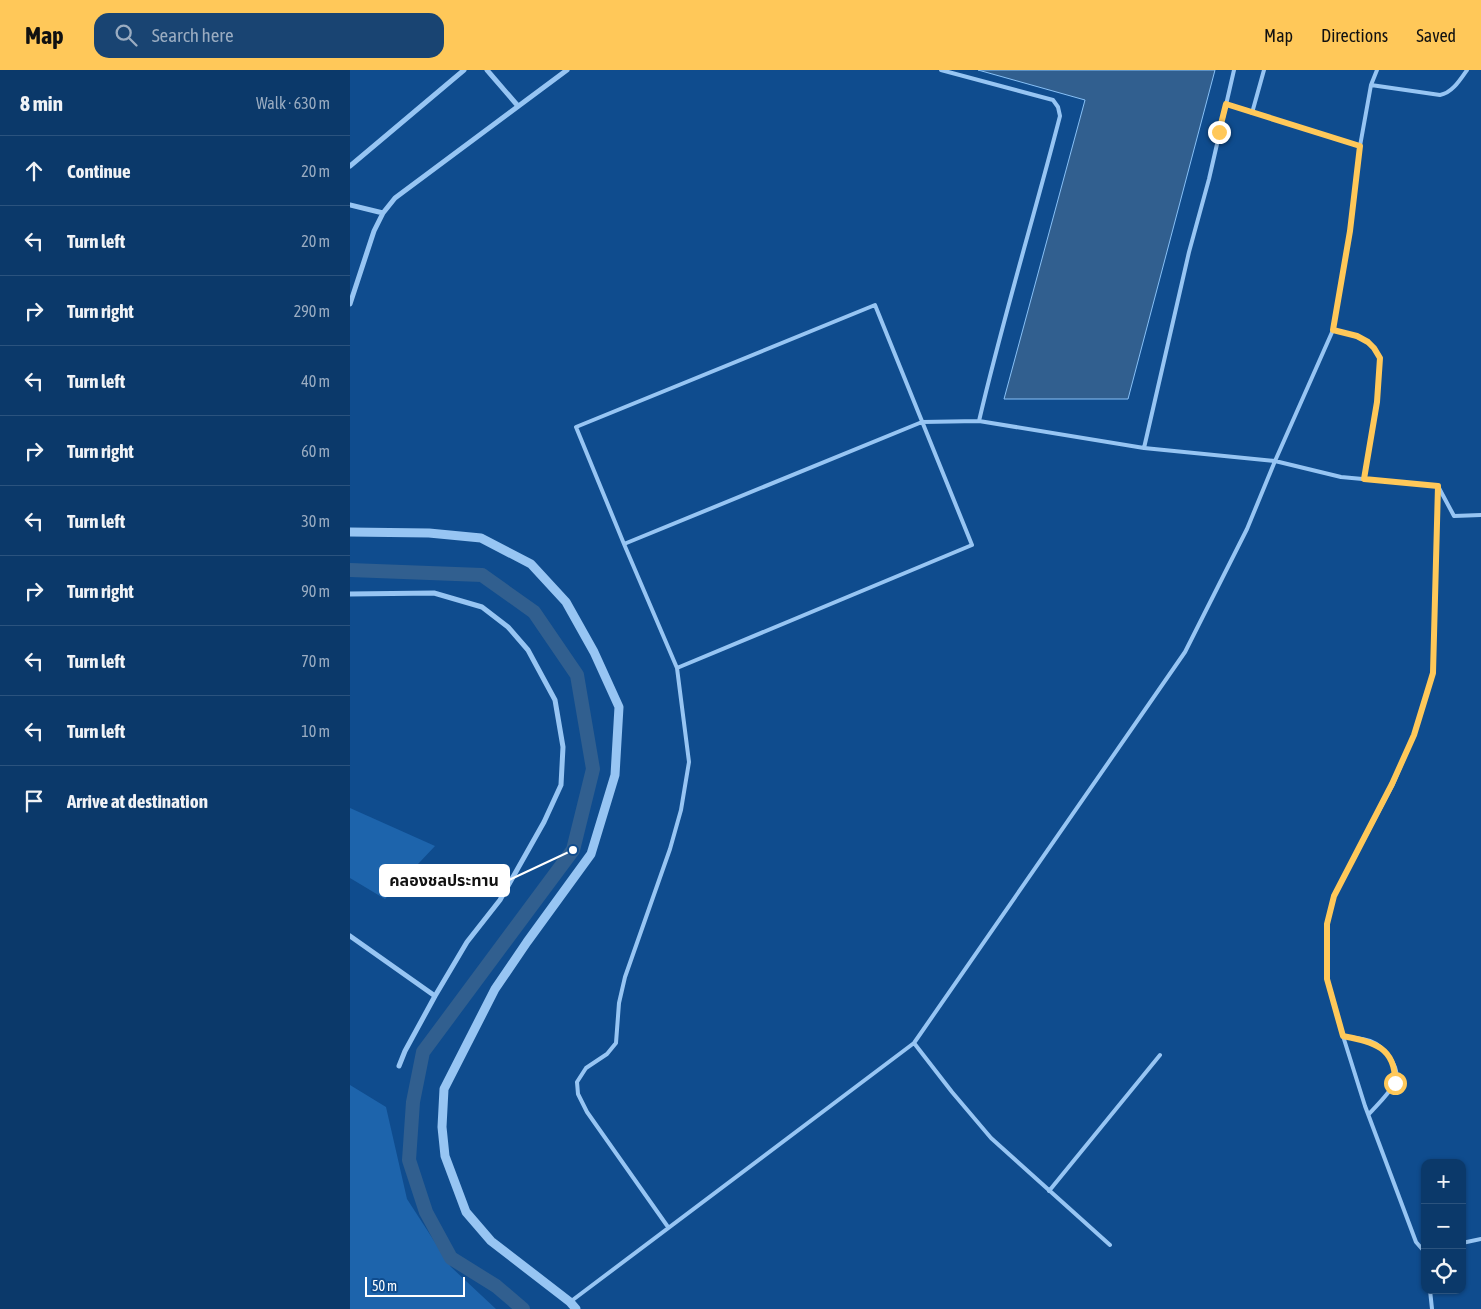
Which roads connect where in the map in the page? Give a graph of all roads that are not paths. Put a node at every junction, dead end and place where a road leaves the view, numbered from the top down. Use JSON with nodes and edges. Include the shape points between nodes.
{"nodes":[{"id":1,"x":464,"y":70,"type":"edge"},
{"id":2,"x":487,"y":70,"type":"edge"},
{"id":3,"x":567,"y":70,"type":"edge"},
{"id":4,"x":941,"y":70,"type":"edge"},
{"id":5,"x":1234,"y":70,"type":"edge"},
{"id":6,"x":1264,"y":70,"type":"edge"},
{"id":7,"x":1377,"y":70,"type":"edge"},
{"id":8,"x":1467,"y":70,"type":"edge"},
{"id":9,"x":1371,"y":85,"type":"junction"},
{"id":10,"x":1226,"y":104,"type":"junction"},
{"id":11,"x":518,"y":106,"type":"junction"},
{"id":12,"x":1252,"y":113,"type":"junction"},
{"id":13,"x":1360,"y":146,"type":"junction"},
{"id":14,"x":350,"y":166,"type":"edge"},
{"id":15,"x":350,"y":205,"type":"edge"},
{"id":16,"x":383,"y":213,"type":"junction"},
{"id":17,"x":350,"y":281,"type":"edge"},
{"id":18,"x":357,"y":281,"type":"junction"},
{"id":19,"x":350,"y":304,"type":"edge"},
{"id":20,"x":1333,"y":330,"type":"junction"},
{"id":21,"x":979,"y":420,"type":"junction"},
{"id":22,"x":922,"y":422,"type":"junction"},
{"id":23,"x":1144,"y":448,"type":"junction"},
{"id":24,"x":1275,"y":461,"type":"junction"},
{"id":25,"x":1364,"y":479,"type":"junction"},
{"id":26,"x":1438,"y":486,"type":"junction"},
{"id":27,"x":1481,"y":515,"type":"edge"},
{"id":28,"x":350,"y":532,"type":"edge"},
{"id":29,"x":624,"y":544,"type":"junction"},
{"id":30,"x":350,"y":594,"type":"edge"},
{"id":31,"x":678,"y":668,"type":"junction"},
{"id":32,"x":350,"y":936,"type":"edge"},
{"id":33,"x":435,"y":996,"type":"junction"},
{"id":34,"x":1343,"y":1036,"type":"junction"},
{"id":35,"x":914,"y":1043,"type":"junction"},
{"id":36,"x":1160,"y":1054,"type":"dead end"},
{"id":37,"x":399,"y":1066,"type":"dead end"},
{"id":38,"x":1369,"y":1114,"type":"junction"},
{"id":39,"x":1049,"y":1191,"type":"junction"},
{"id":40,"x":668,"y":1227,"type":"junction"},
{"id":41,"x":1481,"y":1239,"type":"edge"},
{"id":42,"x":1466,"y":1241,"type":"edge"},
{"id":43,"x":1110,"y":1245,"type":"dead end"},
{"id":44,"x":1423,"y":1249,"type":"edge"},
{"id":45,"x":1430,"y":1294,"type":"edge"},
{"id":46,"x":573,"y":1305,"type":"edge"},
{"id":47,"x":1432,"y":1309,"type":"edge"}],
"edges":[{"from":1,"to":14,"type":"street"},
{"from":2,"to":11,"type":"street"},
{"from":3,"to":11,"type":"street"},
{"from":4,"to":21,"type":"lane","via":[[1053,100],[1060,116],[995,350]]},
{"from":5,"to":10,"type":"lane"},
{"from":6,"to":12,"type":"lane"},
{"from":7,"to":9,"type":"lane"},
{"from":8,"to":9,"type":"lane","via":[[1452,89],[1440,95]]},
{"from":9,"to":13,"type":"lane"},
{"from":10,"to":12,"type":"lane"},
{"from":10,"to":23,"type":"lane"},
{"from":11,"to":16,"type":"street","via":[[396,198]]},
{"from":12,"to":13,"type":"lane"},
{"from":13,"to":20,"type":"lane"},
{"from":15,"to":16,"type":"street"},
{"from":16,"to":18,"type":"street"},
{"from":17,"to":18,"type":"street"},
{"from":18,"to":19,"type":"street"},
{"from":20,"to":24,"type":"lane"},
{"from":20,"to":25,"type":"lane","via":[[1368,342],[1380,358],[1377,402]]},
{"from":21,"to":22,"type":"lane"},
{"from":21,"to":23,"type":"lane"},
{"from":22,"to":29,"type":"lane"},
{"from":22,"to":29,"type":"lane","via":[[874,305],[576,428]]},
{"from":22,"to":31,"type":"lane","via":[[972,545]]},
{"from":23,"to":24,"type":"lane"},
{"from":24,"to":25,"type":"lane","via":[[1341,477]]},
{"from":24,"to":35,"type":"lane","via":[[1247,529],[1185,652]]},
{"from":25,"to":26,"type":"lane"},
{"from":26,"to":27,"type":"lane","via":[[1454,516]]},
{"from":26,"to":34,"type":"lane","via":[[1433,673],[1414,735],[1334,896],[1327,924],[1327,979]]},
{"from":28,"to":46,"type":"street","via":[[429,533],[481,538],[531,564],[566,602],[619,707],[615,775],[591,854],[495,989],[444,1089],[442,1127],[445,1156],[466,1212],[491,1241]]},
{"from":29,"to":31,"type":"lane"},
{"from":30,"to":33,"type":"street","via":[[434,593],[482,607],[508,627],[528,650],[555,700],[563,747],[562,784],[500,900],[467,942]]},
{"from":31,"to":40,"type":"lane","via":[[689,762],[681,810],[625,977],[616,1043],[607,1054],[586,1068],[577,1082],[578,1094],[587,1112]]},
{"from":32,"to":33,"type":"street"},
{"from":33,"to":37,"type":"street"},
{"from":34,"to":38,"type":"lane"},
{"from":34,"to":38,"type":"lane","via":[[1370,1041],[1386,1053],[1396,1073],[1395,1083]]},
{"from":35,"to":39,"type":"lane","via":[[991,1138]]},
{"from":35,"to":40,"type":"lane"},
{"from":36,"to":39,"type":"lane"},
{"from":38,"to":44,"type":"lane","via":[[1416,1242]]},
{"from":39,"to":43,"type":"lane"},
{"from":40,"to":46,"type":"lane"},
{"from":41,"to":42,"type":"lane"},
{"from":45,"to":47,"type":"lane"}]}
